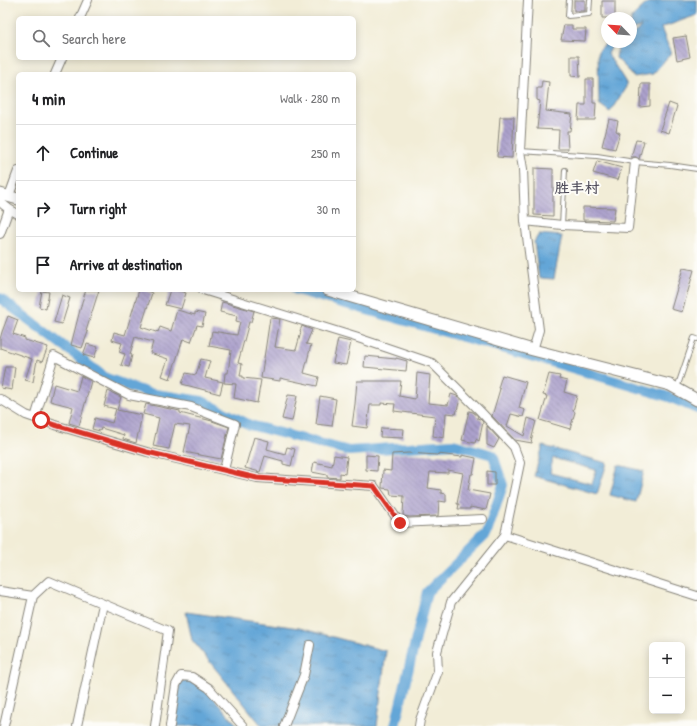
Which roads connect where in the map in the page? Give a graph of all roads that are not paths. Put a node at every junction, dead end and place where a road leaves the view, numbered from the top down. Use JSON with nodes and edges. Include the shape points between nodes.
{"nodes":[{"id":1,"x":88,"y":0,"type":"edge"},
{"id":2,"x":528,"y":0,"type":"edge"},
{"id":3,"x":569,"y":0,"type":"edge"},
{"id":4,"x":590,"y":0,"type":"edge"},
{"id":5,"x":81,"y":16,"type":"edge"},
{"id":6,"x":61,"y":60,"type":"edge"},
{"id":7,"x":56,"y":72,"type":"edge"},
{"id":8,"x":520,"y":151,"type":"junction"},
{"id":9,"x":634,"y":162,"type":"junction"},
{"id":10,"x":697,"y":169,"type":"edge"},
{"id":11,"x":565,"y":170,"type":"dead end"},
{"id":12,"x":16,"y":176,"type":"edge"},
{"id":13,"x":7,"y":198,"type":"edge"},
{"id":14,"x":9,"y":209,"type":"junction"},
{"id":15,"x":16,"y":213,"type":"edge"},
{"id":16,"x":525,"y":221,"type":"junction"},
{"id":17,"x":562,"y":225,"type":"junction"},
{"id":18,"x":0,"y":234,"type":"edge"},
{"id":19,"x":209,"y":292,"type":"edge"},
{"id":20,"x":335,"y":292,"type":"edge"},
{"id":21,"x":697,"y":339,"type":"edge"},
{"id":22,"x":533,"y":350,"type":"junction"},
{"id":23,"x":677,"y":388,"type":"junction"},
{"id":24,"x":0,"y":399,"type":"edge"},
{"id":25,"x":697,"y":400,"type":"edge"},
{"id":26,"x":35,"y":418,"type":"junction"},
{"id":27,"x":224,"y":470,"type":"junction"},
{"id":28,"x":483,"y":519,"type":"dead end"},
{"id":29,"x":505,"y":535,"type":"junction"},
{"id":30,"x":0,"y":591,"type":"edge"},
{"id":31,"x":33,"y":596,"type":"junction"},
{"id":32,"x":697,"y":596,"type":"edge"},
{"id":33,"x":103,"y":604,"type":"junction"},
{"id":34,"x":310,"y":645,"type":"dead end"},
{"id":35,"x":4,"y":726,"type":"edge"},
{"id":36,"x":76,"y":726,"type":"edge"},
{"id":37,"x":156,"y":726,"type":"edge"},
{"id":38,"x":170,"y":726,"type":"edge"},
{"id":39,"x":243,"y":726,"type":"edge"},
{"id":40,"x":284,"y":726,"type":"edge"},
{"id":41,"x":419,"y":726,"type":"edge"}],
"edges":[{"from":1,"to":5,"type":"street"},
{"from":2,"to":8,"type":"street"},
{"from":3,"to":4,"type":"lane","via":[[568,16],[589,14]]},
{"from":6,"to":7,"type":"street"},
{"from":8,"to":9,"type":"lane","via":[[597,156]]},
{"from":8,"to":16,"type":"street"},
{"from":9,"to":10,"type":"lane"},
{"from":9,"to":17,"type":"street","via":[[628,228]]},
{"from":11,"to":17,"type":"lane"},
{"from":12,"to":13,"type":"street"},
{"from":13,"to":14,"type":"street"},
{"from":14,"to":15,"type":"street"},
{"from":14,"to":18,"type":"street"},
{"from":16,"to":17,"type":"street"},
{"from":16,"to":22,"type":"street","via":[[539,330]]},
{"from":19,"to":29,"type":"street","via":[[432,363],[514,447],[520,463]]},
{"from":20,"to":22,"type":"street"},
{"from":21,"to":23,"type":"lane","via":[[694,338]]},
{"from":22,"to":23,"type":"street","via":[[670,384]]},
{"from":23,"to":25,"type":"street"},
{"from":24,"to":26,"type":"street"},
{"from":26,"to":27,"type":"street","via":[[147,452]]},
{"from":26,"to":27,"type":"street","via":[[54,356],[129,395],[191,407],[235,424]]},
{"from":27,"to":28,"type":"street","via":[[257,478],[374,486],[400,523]]},
{"from":29,"to":32,"type":"street"},
{"from":29,"to":41,"type":"street","via":[[451,602],[437,652],[438,671]]},
{"from":30,"to":31,"type":"street"},
{"from":31,"to":33,"type":"street","via":[[49,581]]},
{"from":31,"to":35,"type":"street"},
{"from":33,"to":36,"type":"street"},
{"from":33,"to":37,"type":"street","via":[[168,631]]},
{"from":34,"to":40,"type":"street","via":[[304,675]]},
{"from":38,"to":39,"type":"street","via":[[176,685],[181,676],[192,677],[209,688]]}]}
